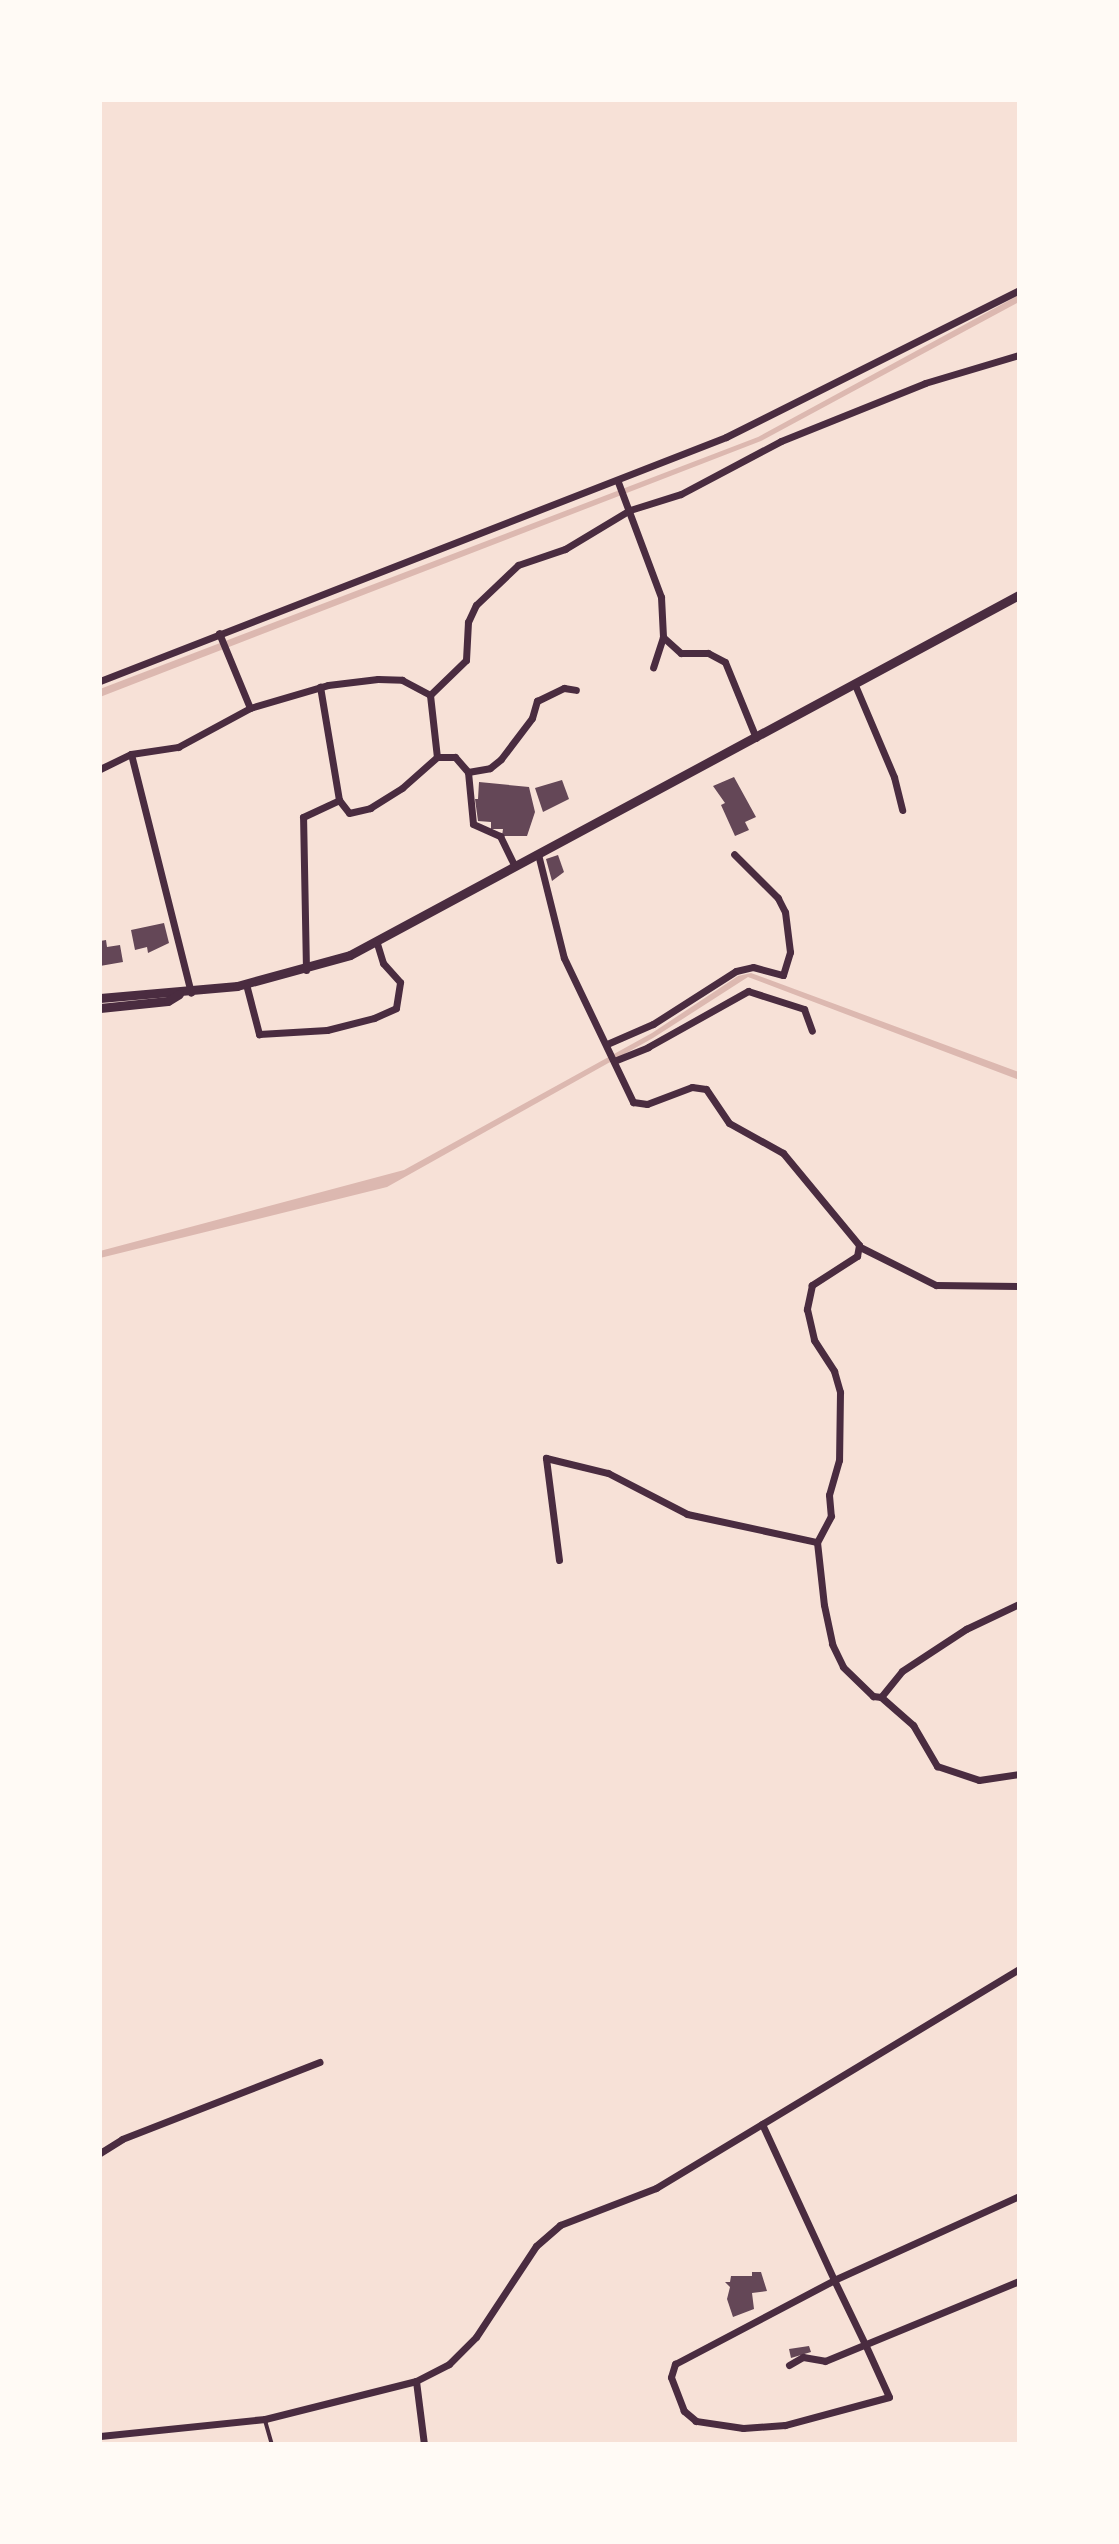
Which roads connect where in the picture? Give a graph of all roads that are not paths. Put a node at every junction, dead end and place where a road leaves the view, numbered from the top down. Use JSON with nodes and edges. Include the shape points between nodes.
{"nodes":[{"id":1,"x":1019,"y":290,"type":"edge"},
{"id":2,"x":1019,"y":355,"type":"edge"},
{"id":3,"x":619,"y":483,"type":"junction"},
{"id":4,"x":630,"y":510,"type":"junction"},
{"id":5,"x":1019,"y":595,"type":"edge"},
{"id":6,"x":220,"y":636,"type":"junction"},
{"id":7,"x":663,"y":637,"type":"junction"},
{"id":8,"x":653,"y":667,"type":"dead end"},
{"id":9,"x":100,"y":681,"type":"edge"},
{"id":10,"x":855,"y":685,"type":"junction"},
{"id":11,"x":320,"y":687,"type":"junction"},
{"id":12,"x":576,"y":690,"type":"dead end"},
{"id":13,"x":430,"y":695,"type":"junction"},
{"id":14,"x":250,"y":709,"type":"junction"},
{"id":15,"x":756,"y":738,"type":"junction"},
{"id":16,"x":131,"y":754,"type":"junction"},
{"id":17,"x":437,"y":757,"type":"junction"},
{"id":18,"x":100,"y":769,"type":"edge"},
{"id":19,"x":468,"y":772,"type":"junction"},
{"id":20,"x":339,"y":800,"type":"junction"},
{"id":21,"x":902,"y":810,"type":"dead end"},
{"id":22,"x":538,"y":854,"type":"junction"},
{"id":23,"x":734,"y":854,"type":"dead end"},
{"id":24,"x":515,"y":867,"type":"junction"},
{"id":25,"x":377,"y":943,"type":"junction"},
{"id":26,"x":306,"y":970,"type":"junction"},
{"id":27,"x":246,"y":984,"type":"junction"},
{"id":28,"x":191,"y":993,"type":"junction"},
{"id":29,"x":179,"y":994,"type":"junction"},
{"id":30,"x":100,"y":998,"type":"edge"},
{"id":31,"x":100,"y":1009,"type":"edge"},
{"id":32,"x":812,"y":1031,"type":"dead end"},
{"id":33,"x":607,"y":1044,"type":"junction"},
{"id":34,"x":614,"y":1061,"type":"junction"},
{"id":35,"x":860,"y":1247,"type":"junction"},
{"id":36,"x":1019,"y":1286,"type":"edge"},
{"id":37,"x":817,"y":1542,"type":"junction"},
{"id":38,"x":559,"y":1560,"type":"dead end"},
{"id":39,"x":1019,"y":1604,"type":"edge"},
{"id":40,"x":881,"y":1697,"type":"junction"},
{"id":41,"x":1019,"y":1774,"type":"edge"},
{"id":42,"x":1019,"y":1969,"type":"edge"},
{"id":43,"x":320,"y":2062,"type":"dead end"},
{"id":44,"x":762,"y":2124,"type":"junction"},
{"id":45,"x":100,"y":2153,"type":"edge"},
{"id":46,"x":1019,"y":2196,"type":"edge"},
{"id":47,"x":834,"y":2280,"type":"junction"},
{"id":48,"x":1019,"y":2281,"type":"edge"},
{"id":49,"x":865,"y":2344,"type":"junction"},
{"id":50,"x":789,"y":2365,"type":"dead end"},
{"id":51,"x":416,"y":2381,"type":"junction"},
{"id":52,"x":265,"y":2419,"type":"junction"},
{"id":53,"x":100,"y":2435,"type":"edge"},
{"id":54,"x":272,"y":2444,"type":"edge"},
{"id":55,"x":424,"y":2444,"type":"edge"}],
"edges":[{"from":1,"to":3,"type":"street","via":[[785,411]]},
{"from":2,"to":4,"type":"street","via":[[925,383],[781,441],[681,494]]},
{"from":3,"to":4,"type":"street"},
{"from":3,"to":6,"type":"street"},
{"from":4,"to":7,"type":"street","via":[[657,578]]},
{"from":4,"to":13,"type":"street","via":[[565,549],[518,565],[487,592],[468,622],[468,654],[462,668]]},
{"from":5,"to":10,"type":"street"},
{"from":6,"to":9,"type":"street"},
{"from":6,"to":14,"type":"street"},
{"from":7,"to":8,"type":"street"},
{"from":7,"to":15,"type":"street","via":[[681,653],[708,653],[725,662]]},
{"from":10,"to":15,"type":"street"},
{"from":10,"to":21,"type":"street","via":[[894,777]]},
{"from":11,"to":13,"type":"street","via":[[387,678],[412,684]]},
{"from":11,"to":14,"type":"street"},
{"from":11,"to":20,"type":"street"},
{"from":12,"to":19,"type":"street","via":[[564,688],[537,701],[531,718],[501,759],[490,768]]},
{"from":13,"to":17,"type":"street"},
{"from":14,"to":16,"type":"street","via":[[178,747]]},
{"from":15,"to":22,"type":"street"},
{"from":16,"to":18,"type":"street"},
{"from":16,"to":28,"type":"street"},
{"from":17,"to":19,"type":"street","via":[[458,758]]},
{"from":17,"to":20,"type":"street","via":[[370,808],[349,813]]},
{"from":19,"to":24,"type":"street","via":[[473,824],[500,836]]},
{"from":20,"to":26,"type":"street","via":[[309,810],[303,817]]},
{"from":22,"to":24,"type":"street"},
{"from":22,"to":33,"type":"street","via":[[560,948]]},
{"from":23,"to":33,"type":"street","via":[[778,898],[785,912],[790,952],[783,975],[753,967],[736,971],[653,1024]]},
{"from":24,"to":25,"type":"street"},
{"from":25,"to":26,"type":"street"},
{"from":25,"to":27,"type":"street","via":[[383,963],[400,982],[396,1008],[374,1018],[327,1030],[260,1034]]},
{"from":26,"to":27,"type":"street"},
{"from":27,"to":28,"type":"street"},
{"from":28,"to":29,"type":"street"},
{"from":29,"to":30,"type":"street"},
{"from":29,"to":31,"type":"street","via":[[168,1001]]},
{"from":32,"to":34,"type":"street","via":[[804,1009],[748,991]]},
{"from":33,"to":34,"type":"street"},
{"from":34,"to":35,"type":"street","via":[[629,1097],[639,1104],[692,1087],[706,1089],[729,1124],[783,1153]]},
{"from":35,"to":36,"type":"street","via":[[936,1285]]},
{"from":35,"to":37,"type":"street","via":[[857,1256],[816,1281],[808,1295],[809,1327],[840,1392],[839,1460],[829,1495],[831,1516]]},
{"from":37,"to":38,"type":"street","via":[[687,1514],[608,1473],[546,1458]]},
{"from":37,"to":40,"type":"street","via":[[832,1644],[843,1667],[873,1696]]},
{"from":39,"to":40,"type":"street","via":[[966,1629],[902,1671]]},
{"from":40,"to":41,"type":"street","via":[[913,1725],[937,1766],[979,1780]]},
{"from":42,"to":44,"type":"street"},
{"from":43,"to":45,"type":"street","via":[[131,2135]]},
{"from":44,"to":47,"type":"street"},
{"from":44,"to":51,"type":"street","via":[[656,2188],[559,2225],[536,2246],[476,2337],[449,2364]]},
{"from":46,"to":47,"type":"street"},
{"from":47,"to":49,"type":"street"},
{"from":47,"to":49,"type":"street","via":[[675,2364],[671,2377],[684,2412],[696,2421],[743,2428],[785,2425],[890,2397]]},
{"from":48,"to":49,"type":"street"},
{"from":49,"to":50,"type":"street","via":[[825,2361],[803,2357]]},
{"from":51,"to":52,"type":"street"},
{"from":51,"to":55,"type":"street"},
{"from":52,"to":53,"type":"street"},
{"from":52,"to":54,"type":"lane"}]}
